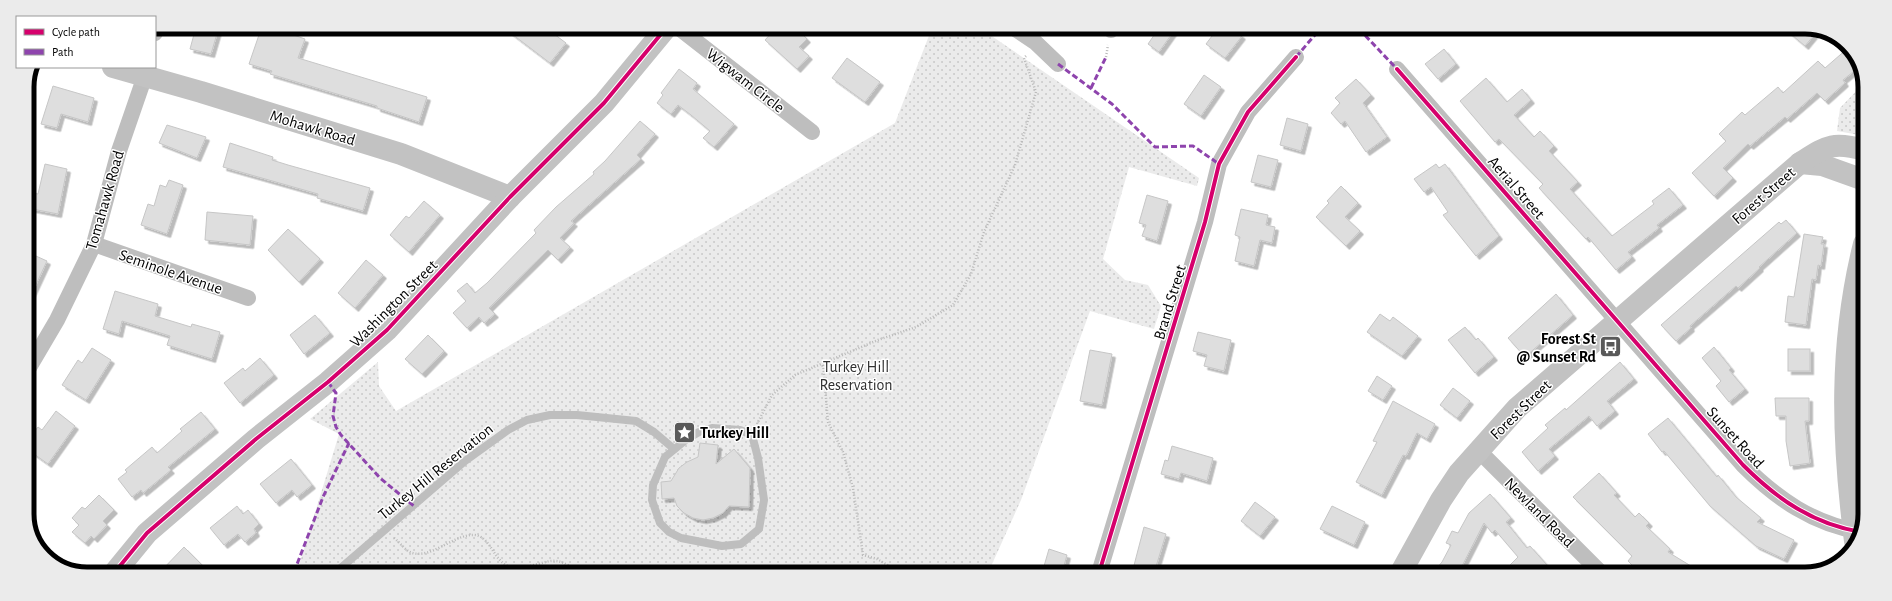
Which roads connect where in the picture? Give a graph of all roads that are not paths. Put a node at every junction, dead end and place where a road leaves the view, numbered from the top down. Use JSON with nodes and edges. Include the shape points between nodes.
{"nodes":[{"id":1,"x":661,"y":34,"type":"edge"},
{"id":2,"x":687,"y":34,"type":"edge"},
{"id":3,"x":1023,"y":34,"type":"edge"},
{"id":4,"x":1296,"y":57,"type":"dead end"},
{"id":5,"x":1058,"y":64,"type":"dead end"},
{"id":6,"x":120,"y":68,"type":"edge"},
{"id":7,"x":1396,"y":69,"type":"dead end"},
{"id":8,"x":147,"y":72,"type":"edge"},
{"id":9,"x":812,"y":132,"type":"dead end"},
{"id":10,"x":1858,"y":148,"type":"edge"},
{"id":11,"x":1800,"y":163,"type":"junction"},
{"id":12,"x":1858,"y":178,"type":"edge"},
{"id":13,"x":510,"y":197,"type":"junction"},
{"id":14,"x":94,"y":244,"type":"junction"},
{"id":15,"x":1858,"y":272,"type":"edge"},
{"id":16,"x":248,"y":298,"type":"dead end"},
{"id":17,"x":1619,"y":322,"type":"junction"},
{"id":18,"x":34,"y":360,"type":"edge"},
{"id":19,"x":1854,"y":366,"type":"edge"},
{"id":20,"x":674,"y":448,"type":"junction"},
{"id":21,"x":1478,"y":450,"type":"junction"},
{"id":22,"x":1856,"y":527,"type":"edge"},
{"id":23,"x":1854,"y":533,"type":"edge"},
{"id":24,"x":119,"y":567,"type":"edge"},
{"id":25,"x":342,"y":567,"type":"edge"},
{"id":26,"x":1101,"y":567,"type":"edge"},
{"id":27,"x":1404,"y":567,"type":"edge"},
{"id":28,"x":1595,"y":567,"type":"edge"}],
"edges":[{"from":1,"to":13,"type":"street","name":"Washington Street","via":[[604,104]]},
{"from":2,"to":9,"type":"street","name":"Wigwam Circle"},
{"from":3,"to":5,"type":"street"},
{"from":4,"to":26,"type":"street","name":"Brand Street","via":[[1248,112],[1219,164],[1205,222]]},
{"from":6,"to":8,"type":"street","name":"Mohawk Road"},
{"from":7,"to":17,"type":"street","name":"Aerial Street"},
{"from":8,"to":13,"type":"street","name":"Mohawk Road","via":[[401,154]]},
{"from":8,"to":14,"type":"street","name":"Tomahawk Road","via":[[119,150]]},
{"from":10,"to":11,"type":"street","name":"Forest Street","via":[[1835,144],[1825,147]]},
{"from":11,"to":12,"type":"street","name":"Forest Street","via":[[1822,165]]},
{"from":11,"to":17,"type":"street","name":"Forest Street"},
{"from":13,"to":24,"type":"street","name":"Washington Street","via":[[386,330],[328,382],[256,439],[147,533]]},
{"from":14,"to":16,"type":"street","name":"Seminole Avenue"},
{"from":14,"to":18,"type":"street","name":"Tomahawk Road","via":[[57,320]]},
{"from":15,"to":19,"type":"street","via":[[1853,296]]},
{"from":17,"to":21,"type":"street","name":"Forest Street","via":[[1517,408]]},
{"from":17,"to":23,"type":"street","name":"Sunset Road","via":[[1761,484],[1804,513]]},
{"from":19,"to":22,"type":"street","via":[[1844,424],[1847,469]]},
{"from":20,"to":20,"type":"lane","via":[[699,432],[712,428],[740,430],[752,435],[764,500],[759,529],[741,544],[722,546],[681,538],[669,532],[660,523],[652,500],[653,485],[664,457]]},
{"from":20,"to":25,"type":"lane","name":"Turkey Hill Reservation","via":[[636,421],[577,415],[550,415],[527,420],[488,443]]},
{"from":21,"to":27,"type":"street","name":"Forest Street","via":[[1441,500]]},
{"from":21,"to":28,"type":"street","name":"Newland Road"}]}
